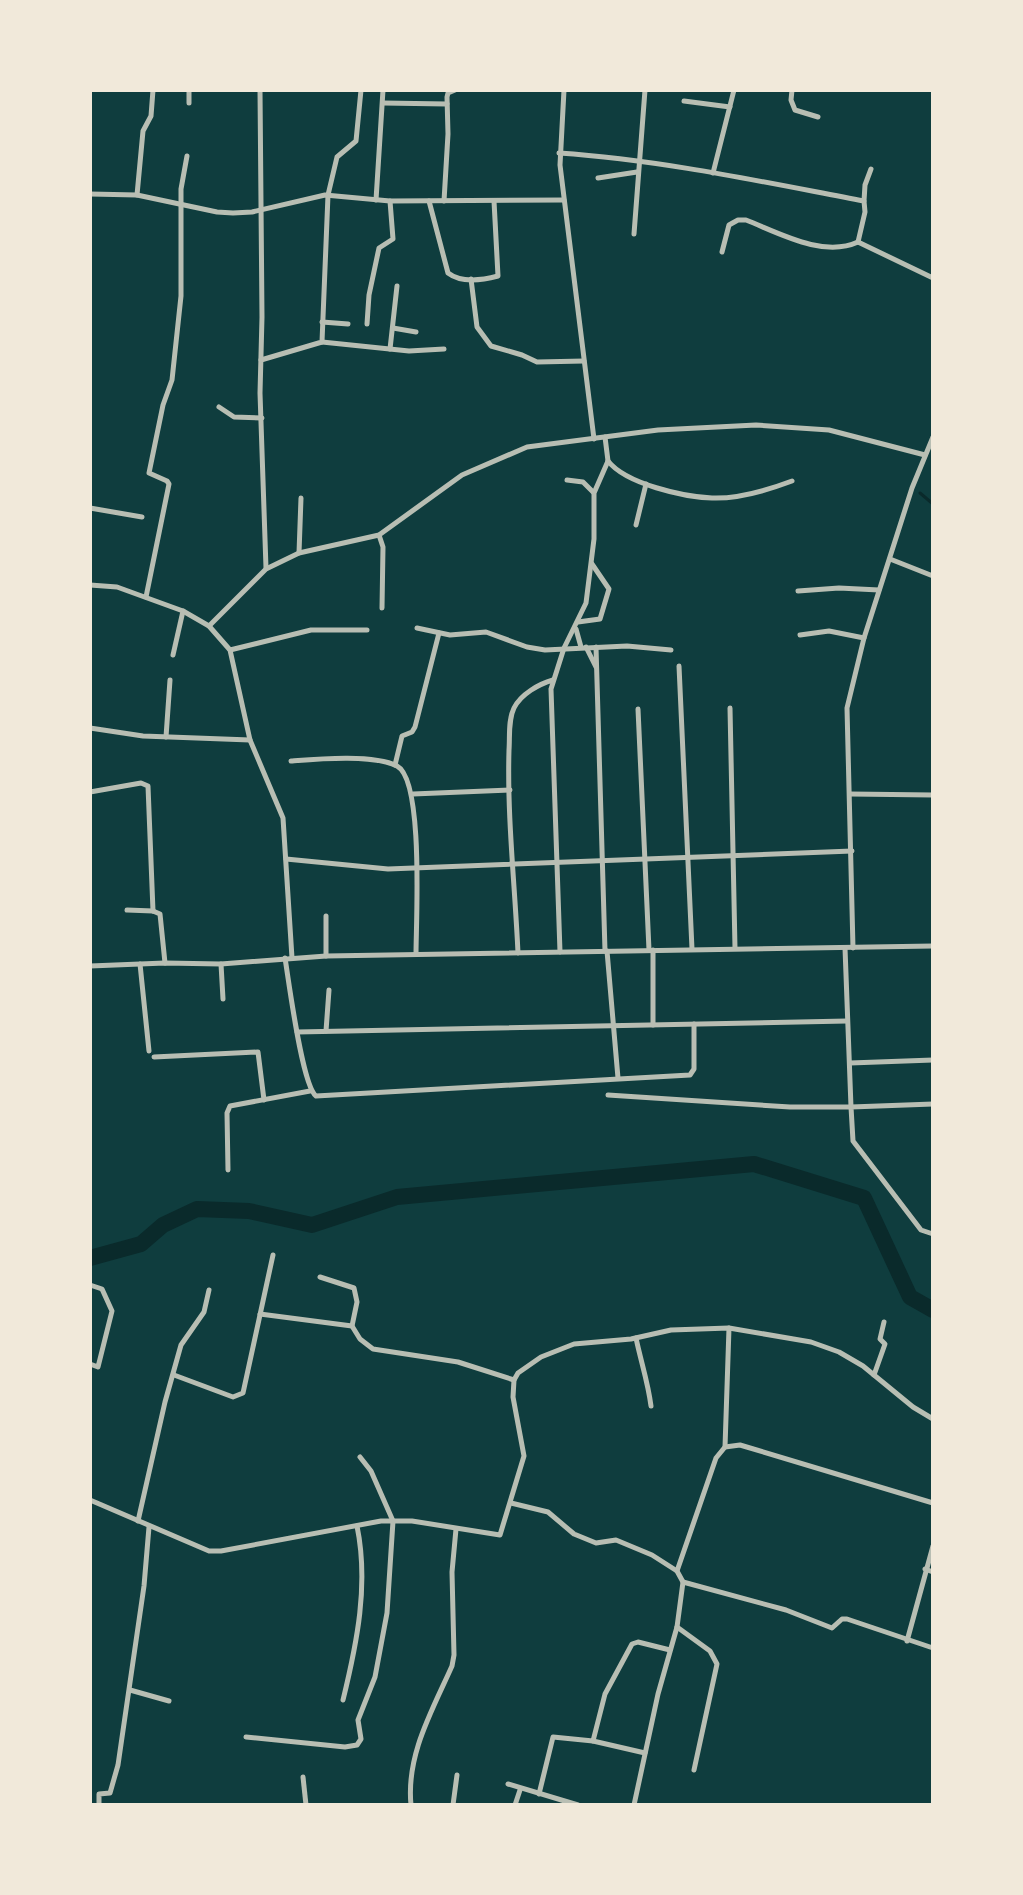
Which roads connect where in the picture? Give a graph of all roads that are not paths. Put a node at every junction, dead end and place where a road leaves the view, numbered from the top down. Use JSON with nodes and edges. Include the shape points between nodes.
{"nodes":[{"id":1,"x":153,"y":90,"type":"edge"},
{"id":2,"x":189,"y":90,"type":"edge"},
{"id":3,"x":260,"y":90,"type":"edge"},
{"id":4,"x":361,"y":90,"type":"edge"},
{"id":5,"x":383,"y":90,"type":"edge"},
{"id":6,"x":455,"y":90,"type":"edge"},
{"id":7,"x":564,"y":90,"type":"edge"},
{"id":8,"x":645,"y":90,"type":"edge"},
{"id":9,"x":734,"y":90,"type":"edge"},
{"id":10,"x":792,"y":90,"type":"edge"},
{"id":11,"x":684,"y":101,"type":"dead end"},
{"id":12,"x":189,"y":103,"type":"dead end"},
{"id":13,"x":383,"y":103,"type":"junction"},
{"id":14,"x":447,"y":104,"type":"junction"},
{"id":15,"x":730,"y":107,"type":"junction"},
{"id":16,"x":818,"y":117,"type":"dead end"},
{"id":17,"x":559,"y":153,"type":"junction"},
{"id":18,"x":187,"y":156,"type":"dead end"},
{"id":19,"x":638,"y":160,"type":"junction"},
{"id":20,"x":871,"y":169,"type":"dead end"},
{"id":21,"x":637,"y":172,"type":"junction"},
{"id":22,"x":713,"y":173,"type":"junction"},
{"id":23,"x":598,"y":178,"type":"dead end"},
{"id":24,"x":90,"y":194,"type":"edge"},
{"id":25,"x":137,"y":195,"type":"junction"},
{"id":26,"x":328,"y":195,"type":"junction"},
{"id":27,"x":376,"y":200,"type":"junction"},
{"id":28,"x":564,"y":200,"type":"junction"},
{"id":29,"x":390,"y":201,"type":"junction"},
{"id":30,"x":429,"y":201,"type":"junction"},
{"id":31,"x":444,"y":201,"type":"junction"},
{"id":32,"x":494,"y":201,"type":"junction"},
{"id":33,"x":864,"y":201,"type":"junction"},
{"id":34,"x":180,"y":205,"type":"junction"},
{"id":35,"x":260,"y":210,"type":"junction"},
{"id":36,"x":634,"y":234,"type":"dead end"},
{"id":37,"x":858,"y":242,"type":"junction"},
{"id":38,"x":722,"y":252,"type":"dead end"},
{"id":39,"x":933,"y":278,"type":"edge"},
{"id":40,"x":471,"y":279,"type":"junction"},
{"id":41,"x":397,"y":286,"type":"dead end"},
{"id":42,"x":322,"y":322,"type":"junction"},
{"id":43,"x":348,"y":324,"type":"dead end"},
{"id":44,"x":367,"y":324,"type":"dead end"},
{"id":45,"x":393,"y":328,"type":"junction"},
{"id":46,"x":416,"y":332,"type":"dead end"},
{"id":47,"x":322,"y":342,"type":"junction"},
{"id":48,"x":390,"y":349,"type":"junction"},
{"id":49,"x":444,"y":349,"type":"dead end"},
{"id":50,"x":261,"y":360,"type":"junction"},
{"id":51,"x":584,"y":361,"type":"junction"},
{"id":52,"x":219,"y":407,"type":"dead end"},
{"id":53,"x":262,"y":418,"type":"junction"},
{"id":54,"x":605,"y":437,"type":"junction"},
{"id":55,"x":594,"y":439,"type":"junction"},
{"id":56,"x":932,"y":440,"type":"edge"},
{"id":57,"x":925,"y":455,"type":"junction"},
{"id":58,"x":608,"y":461,"type":"junction"},
{"id":59,"x":567,"y":480,"type":"dead end"},
{"id":60,"x":792,"y":481,"type":"dead end"},
{"id":61,"x":646,"y":484,"type":"junction"},
{"id":62,"x":594,"y":493,"type":"junction"},
{"id":63,"x":301,"y":498,"type":"dead end"},
{"id":64,"x":90,"y":508,"type":"edge"},
{"id":65,"x":142,"y":517,"type":"dead end"},
{"id":66,"x":636,"y":525,"type":"dead end"},
{"id":67,"x":379,"y":535,"type":"junction"},
{"id":68,"x":299,"y":553,"type":"junction"},
{"id":69,"x":890,"y":559,"type":"junction"},
{"id":70,"x":592,"y":563,"type":"junction"},
{"id":71,"x":266,"y":569,"type":"junction"},
{"id":72,"x":933,"y":576,"type":"edge"},
{"id":73,"x":90,"y":585,"type":"edge"},
{"id":74,"x":879,"y":590,"type":"junction"},
{"id":75,"x":798,"y":591,"type":"dead end"},
{"id":76,"x":146,"y":597,"type":"junction"},
{"id":77,"x":382,"y":608,"type":"dead end"},
{"id":78,"x":183,"y":611,"type":"junction"},
{"id":79,"x":577,"y":625,"type":"junction"},
{"id":80,"x":209,"y":626,"type":"junction"},
{"id":81,"x":417,"y":628,"type":"dead end"},
{"id":82,"x":367,"y":630,"type":"dead end"},
{"id":83,"x":439,"y":633,"type":"junction"},
{"id":84,"x":800,"y":635,"type":"dead end"},
{"id":85,"x":864,"y":638,"type":"junction"},
{"id":86,"x":584,"y":647,"type":"junction"},
{"id":87,"x":596,"y":647,"type":"junction"},
{"id":88,"x":564,"y":648,"type":"junction"},
{"id":89,"x":230,"y":650,"type":"junction"},
{"id":90,"x":671,"y":650,"type":"dead end"},
{"id":91,"x":173,"y":655,"type":"dead end"},
{"id":92,"x":679,"y":666,"type":"dead end"},
{"id":93,"x":598,"y":672,"type":"junction"},
{"id":94,"x":170,"y":680,"type":"dead end"},
{"id":95,"x":553,"y":680,"type":"junction"},
{"id":96,"x":730,"y":708,"type":"dead end"},
{"id":97,"x":638,"y":709,"type":"dead end"},
{"id":98,"x":90,"y":728,"type":"edge"},
{"id":99,"x":166,"y":737,"type":"junction"},
{"id":100,"x":250,"y":740,"type":"junction"},
{"id":101,"x":291,"y":761,"type":"dead end"},
{"id":102,"x":395,"y":765,"type":"junction"},
{"id":103,"x":510,"y":790,"type":"junction"},
{"id":104,"x":90,"y":792,"type":"edge"},
{"id":105,"x":413,"y":794,"type":"junction"},
{"id":106,"x":850,"y":794,"type":"junction"},
{"id":107,"x":933,"y":795,"type":"edge"},
{"id":108,"x":852,"y":851,"type":"junction"},
{"id":109,"x":734,"y":856,"type":"junction"},
{"id":110,"x":687,"y":858,"type":"junction"},
{"id":111,"x":286,"y":859,"type":"junction"},
{"id":112,"x":646,"y":859,"type":"junction"},
{"id":113,"x":604,"y":860,"type":"junction"},
{"id":114,"x":557,"y":862,"type":"junction"},
{"id":115,"x":514,"y":863,"type":"junction"},
{"id":116,"x":417,"y":866,"type":"junction"},
{"id":117,"x":127,"y":910,"type":"dead end"},
{"id":118,"x":153,"y":911,"type":"junction"},
{"id":119,"x":326,"y":916,"type":"dead end"},
{"id":120,"x":933,"y":946,"type":"edge"},
{"id":121,"x":735,"y":948,"type":"junction"},
{"id":122,"x":849,"y":948,"type":"junction"},
{"id":123,"x":692,"y":949,"type":"junction"},
{"id":124,"x":651,"y":950,"type":"junction"},
{"id":125,"x":606,"y":951,"type":"junction"},
{"id":126,"x":560,"y":952,"type":"junction"},
{"id":127,"x":518,"y":953,"type":"junction"},
{"id":128,"x":416,"y":954,"type":"junction"},
{"id":129,"x":326,"y":956,"type":"junction"},
{"id":130,"x":288,"y":958,"type":"junction"},
{"id":131,"x":165,"y":963,"type":"junction"},
{"id":132,"x":140,"y":964,"type":"junction"},
{"id":133,"x":221,"y":964,"type":"junction"},
{"id":134,"x":90,"y":966,"type":"edge"},
{"id":135,"x":329,"y":990,"type":"dead end"},
{"id":136,"x":223,"y":999,"type":"dead end"},
{"id":137,"x":847,"y":1021,"type":"junction"},
{"id":138,"x":694,"y":1024,"type":"junction"},
{"id":139,"x":653,"y":1025,"type":"junction"},
{"id":140,"x":612,"y":1027,"type":"junction"},
{"id":141,"x":326,"y":1031,"type":"junction"},
{"id":142,"x":297,"y":1032,"type":"junction"},
{"id":143,"x":149,"y":1051,"type":"dead end"},
{"id":144,"x":154,"y":1057,"type":"dead end"},
{"id":145,"x":933,"y":1060,"type":"edge"},
{"id":146,"x":850,"y":1063,"type":"junction"},
{"id":147,"x":618,"y":1078,"type":"junction"},
{"id":148,"x":313,"y":1093,"type":"junction"},
{"id":149,"x":608,"y":1095,"type":"dead end"},
{"id":150,"x":264,"y":1100,"type":"junction"},
{"id":151,"x":933,"y":1104,"type":"edge"},
{"id":152,"x":851,"y":1107,"type":"junction"},
{"id":153,"x":228,"y":1170,"type":"dead end"},
{"id":154,"x":933,"y":1234,"type":"edge"},
{"id":155,"x":273,"y":1255,"type":"dead end"},
{"id":156,"x":320,"y":1277,"type":"dead end"},
{"id":157,"x":90,"y":1285,"type":"edge"},
{"id":158,"x":209,"y":1290,"type":"dead end"},
{"id":159,"x":260,"y":1314,"type":"junction"},
{"id":160,"x":884,"y":1322,"type":"dead end"},
{"id":161,"x":352,"y":1326,"type":"junction"},
{"id":162,"x":729,"y":1328,"type":"junction"},
{"id":163,"x":636,"y":1338,"type":"junction"},
{"id":164,"x":90,"y":1364,"type":"edge"},
{"id":165,"x":174,"y":1375,"type":"junction"},
{"id":166,"x":874,"y":1375,"type":"junction"},
{"id":167,"x":514,"y":1380,"type":"junction"},
{"id":168,"x":651,"y":1406,"type":"dead end"},
{"id":169,"x":933,"y":1419,"type":"edge"},
{"id":170,"x":725,"y":1447,"type":"junction"},
{"id":171,"x":360,"y":1457,"type":"dead end"},
{"id":172,"x":90,"y":1500,"type":"edge"},
{"id":173,"x":511,"y":1503,"type":"junction"},
{"id":174,"x":933,"y":1503,"type":"edge"},
{"id":175,"x":138,"y":1521,"type":"junction"},
{"id":176,"x":393,"y":1521,"type":"junction"},
{"id":177,"x":357,"y":1526,"type":"junction"},
{"id":178,"x":149,"y":1527,"type":"junction"},
{"id":179,"x":456,"y":1529,"type":"junction"},
{"id":180,"x":933,"y":1546,"type":"edge"},
{"id":181,"x":925,"y":1569,"type":"junction"},
{"id":182,"x":677,"y":1571,"type":"junction"},
{"id":183,"x":933,"y":1572,"type":"edge"},
{"id":184,"x":683,"y":1582,"type":"junction"},
{"id":185,"x":677,"y":1627,"type":"junction"},
{"id":186,"x":907,"y":1641,"type":"junction"},
{"id":187,"x":933,"y":1648,"type":"edge"},
{"id":188,"x":670,"y":1650,"type":"junction"},
{"id":189,"x":130,"y":1690,"type":"junction"},
{"id":190,"x":343,"y":1700,"type":"dead end"},
{"id":191,"x":169,"y":1701,"type":"dead end"},
{"id":192,"x":246,"y":1737,"type":"dead end"},
{"id":193,"x":593,"y":1741,"type":"junction"},
{"id":194,"x":645,"y":1753,"type":"junction"},
{"id":195,"x":694,"y":1770,"type":"dead end"},
{"id":196,"x":457,"y":1775,"type":"dead end"},
{"id":197,"x":303,"y":1777,"type":"dead end"},
{"id":198,"x":508,"y":1784,"type":"dead end"},
{"id":199,"x":520,"y":1790,"type":"junction"},
{"id":200,"x":539,"y":1794,"type":"junction"},
{"id":201,"x":99,"y":1805,"type":"edge"},
{"id":202,"x":306,"y":1805,"type":"edge"},
{"id":203,"x":411,"y":1805,"type":"edge"},
{"id":204,"x":453,"y":1805,"type":"edge"},
{"id":205,"x":515,"y":1805,"type":"edge"},
{"id":206,"x":578,"y":1805,"type":"edge"},
{"id":207,"x":634,"y":1805,"type":"edge"}],
"edges":[{"from":1,"to":25,"type":"street","via":[[151,116],[143,128]]},
{"from":2,"to":12,"type":"street"},
{"from":3,"to":35,"type":"street"},
{"from":4,"to":26,"type":"street","via":[[356,141],[337,157]]},
{"from":5,"to":13,"type":"street"},
{"from":6,"to":14,"type":"street","via":[[447,94]]},
{"from":7,"to":17,"type":"street"},
{"from":8,"to":19,"type":"street"},
{"from":9,"to":15,"type":"street"},
{"from":10,"to":16,"type":"street","via":[[795,110]]},
{"from":11,"to":15,"type":"street"},
{"from":13,"to":14,"type":"street"},
{"from":13,"to":27,"type":"street"},
{"from":14,"to":31,"type":"street"},
{"from":15,"to":22,"type":"street"},
{"from":17,"to":19,"type":"street"},
{"from":17,"to":28,"type":"street"},
{"from":18,"to":34,"type":"street"},
{"from":19,"to":21,"type":"street"},
{"from":19,"to":22,"type":"street"},
{"from":20,"to":33,"type":"street"},
{"from":21,"to":23,"type":"street"},
{"from":21,"to":36,"type":"street"},
{"from":22,"to":33,"type":"street"},
{"from":24,"to":25,"type":"street"},
{"from":25,"to":34,"type":"street"},
{"from":26,"to":27,"type":"street"},
{"from":26,"to":35,"type":"street"},
{"from":26,"to":42,"type":"street"},
{"from":27,"to":29,"type":"street"},
{"from":28,"to":32,"type":"street"},
{"from":28,"to":51,"type":"street"},
{"from":29,"to":30,"type":"street"},
{"from":29,"to":44,"type":"street","via":[[393,239],[379,246]]},
{"from":30,"to":31,"type":"street"},
{"from":30,"to":40,"type":"street","via":[[448,273]]},
{"from":31,"to":32,"type":"street"},
{"from":32,"to":40,"type":"street","via":[[498,276]]},
{"from":33,"to":37,"type":"street"},
{"from":34,"to":35,"type":"street","via":[[217,212]]},
{"from":34,"to":76,"type":"street","via":[[181,296],[172,380],[149,473],[169,484]]},
{"from":35,"to":50,"type":"street"},
{"from":37,"to":38,"type":"street","via":[[826,248],[738,220],[729,225]]},
{"from":37,"to":39,"type":"street"},
{"from":40,"to":51,"type":"street","via":[[477,327],[491,346],[537,362]]},
{"from":41,"to":45,"type":"street"},
{"from":42,"to":43,"type":"street"},
{"from":42,"to":47,"type":"street"},
{"from":45,"to":46,"type":"street"},
{"from":45,"to":48,"type":"street"},
{"from":47,"to":48,"type":"street"},
{"from":47,"to":50,"type":"street"},
{"from":48,"to":49,"type":"street"},
{"from":50,"to":53,"type":"street"},
{"from":51,"to":55,"type":"street"},
{"from":52,"to":53,"type":"street","via":[[234,417]]},
{"from":53,"to":71,"type":"street"},
{"from":54,"to":55,"type":"street"},
{"from":54,"to":57,"type":"street","via":[[756,425],[829,430]]},
{"from":54,"to":58,"type":"street"},
{"from":55,"to":67,"type":"street","via":[[527,447],[477,467]]},
{"from":56,"to":57,"type":"street"},
{"from":57,"to":69,"type":"street"},
{"from":58,"to":61,"type":"street"},
{"from":58,"to":62,"type":"street"},
{"from":59,"to":62,"type":"street","via":[[583,482]]},
{"from":60,"to":61,"type":"street","via":[[713,498]]},
{"from":61,"to":66,"type":"street"},
{"from":62,"to":70,"type":"street"},
{"from":63,"to":68,"type":"street"},
{"from":64,"to":65,"type":"street"},
{"from":67,"to":68,"type":"street"},
{"from":67,"to":77,"type":"street"},
{"from":68,"to":71,"type":"street"},
{"from":69,"to":72,"type":"street"},
{"from":69,"to":74,"type":"street"},
{"from":70,"to":79,"type":"street"},
{"from":70,"to":79,"type":"street","via":[[609,589],[600,619]]},
{"from":71,"to":80,"type":"street"},
{"from":73,"to":76,"type":"street"},
{"from":74,"to":75,"type":"street"},
{"from":74,"to":85,"type":"street"},
{"from":76,"to":78,"type":"street"},
{"from":78,"to":80,"type":"street"},
{"from":78,"to":91,"type":"street"},
{"from":79,"to":86,"type":"street"},
{"from":79,"to":88,"type":"street"},
{"from":80,"to":89,"type":"street"},
{"from":81,"to":83,"type":"street"},
{"from":82,"to":89,"type":"street","via":[[311,630]]},
{"from":83,"to":88,"type":"street","via":[[486,632],[527,647]]},
{"from":83,"to":102,"type":"street","via":[[415,727],[402,736]]},
{"from":84,"to":85,"type":"street","via":[[829,631]]},
{"from":85,"to":106,"type":"street","via":[[847,708]]},
{"from":86,"to":87,"type":"street"},
{"from":86,"to":88,"type":"street"},
{"from":86,"to":93,"type":"street"},
{"from":87,"to":90,"type":"street"},
{"from":87,"to":93,"type":"street"},
{"from":88,"to":95,"type":"street"},
{"from":89,"to":100,"type":"street"},
{"from":92,"to":110,"type":"street"},
{"from":93,"to":113,"type":"street"},
{"from":94,"to":99,"type":"street"},
{"from":95,"to":103,"type":"street","via":[[533,689],[513,709]]},
{"from":95,"to":114,"type":"street"},
{"from":96,"to":109,"type":"street"},
{"from":97,"to":112,"type":"street"},
{"from":98,"to":99,"type":"street"},
{"from":99,"to":100,"type":"street"},
{"from":100,"to":111,"type":"street","via":[[280,807]]},
{"from":101,"to":102,"type":"street","via":[[352,759]]},
{"from":102,"to":105,"type":"street"},
{"from":103,"to":105,"type":"street"},
{"from":103,"to":115,"type":"street"},
{"from":104,"to":118,"type":"street","via":[[148,786]]},
{"from":105,"to":116,"type":"street"},
{"from":106,"to":107,"type":"street"},
{"from":106,"to":108,"type":"street"},
{"from":108,"to":109,"type":"street"},
{"from":108,"to":122,"type":"street"},
{"from":109,"to":110,"type":"street"},
{"from":109,"to":121,"type":"street"},
{"from":110,"to":112,"type":"street"},
{"from":110,"to":123,"type":"street"},
{"from":111,"to":116,"type":"street","via":[[388,869]]},
{"from":111,"to":130,"type":"street"},
{"from":112,"to":113,"type":"street"},
{"from":112,"to":124,"type":"street"},
{"from":113,"to":114,"type":"street"},
{"from":113,"to":125,"type":"street"},
{"from":114,"to":115,"type":"street"},
{"from":114,"to":126,"type":"street"},
{"from":115,"to":116,"type":"street"},
{"from":115,"to":127,"type":"street"},
{"from":116,"to":128,"type":"street"},
{"from":117,"to":118,"type":"street"},
{"from":118,"to":131,"type":"street","via":[[160,914]]},
{"from":119,"to":129,"type":"street"},
{"from":120,"to":122,"type":"street"},
{"from":121,"to":122,"type":"street"},
{"from":121,"to":123,"type":"street"},
{"from":122,"to":137,"type":"street"},
{"from":123,"to":124,"type":"street"},
{"from":124,"to":125,"type":"street"},
{"from":124,"to":139,"type":"street"},
{"from":125,"to":126,"type":"street"},
{"from":125,"to":140,"type":"street"},
{"from":126,"to":127,"type":"street"},
{"from":127,"to":128,"type":"street"},
{"from":128,"to":129,"type":"street"},
{"from":129,"to":130,"type":"street"},
{"from":130,"to":133,"type":"street"},
{"from":130,"to":142,"type":"street"},
{"from":131,"to":132,"type":"street"},
{"from":131,"to":133,"type":"street"},
{"from":132,"to":134,"type":"street"},
{"from":132,"to":143,"type":"street"},
{"from":133,"to":136,"type":"street"},
{"from":135,"to":141,"type":"street"},
{"from":137,"to":138,"type":"street"},
{"from":137,"to":146,"type":"street"},
{"from":138,"to":139,"type":"street"},
{"from":138,"to":147,"type":"street","via":[[693,1073]]},
{"from":139,"to":140,"type":"street"},
{"from":140,"to":141,"type":"street"},
{"from":140,"to":147,"type":"street"},
{"from":141,"to":142,"type":"street"},
{"from":142,"to":148,"type":"street"},
{"from":144,"to":150,"type":"street","via":[[258,1052]]},
{"from":145,"to":146,"type":"street"},
{"from":146,"to":152,"type":"street"},
{"from":147,"to":148,"type":"street"},
{"from":148,"to":150,"type":"street"},
{"from":149,"to":152,"type":"street"},
{"from":150,"to":153,"type":"street","via":[[230,1106]]},
{"from":151,"to":152,"type":"street"},
{"from":152,"to":154,"type":"street","via":[[853,1141],[921,1230]]},
{"from":155,"to":159,"type":"street"},
{"from":156,"to":161,"type":"street","via":[[354,1288]]},
{"from":157,"to":164,"type":"street","via":[[102,1289],[112,1311],[98,1367]]},
{"from":158,"to":165,"type":"street","via":[[204,1312],[181,1345]]},
{"from":159,"to":161,"type":"street"},
{"from":159,"to":165,"type":"street","via":[[240,1394]]},
{"from":160,"to":166,"type":"street","via":[[880,1339],[885,1344]]},
{"from":161,"to":167,"type":"street","via":[[373,1349],[458,1362]]},
{"from":162,"to":163,"type":"street","via":[[671,1330]]},
{"from":162,"to":166,"type":"street","via":[[811,1342],[839,1352]]},
{"from":162,"to":170,"type":"street"},
{"from":163,"to":167,"type":"street","via":[[557,1349]]},
{"from":163,"to":168,"type":"street"},
{"from":165,"to":175,"type":"street"},
{"from":166,"to":169,"type":"street"},
{"from":167,"to":173,"type":"street","via":[[524,1456]]},
{"from":170,"to":174,"type":"street","via":[[740,1445]]},
{"from":170,"to":182,"type":"street","via":[[716,1458]]},
{"from":171,"to":176,"type":"street"},
{"from":172,"to":175,"type":"street"},
{"from":173,"to":179,"type":"street","via":[[500,1535]]},
{"from":173,"to":182,"type":"street","via":[[548,1512],[576,1535],[596,1543],[624,1543]]},
{"from":175,"to":178,"type":"street"},
{"from":176,"to":177,"type":"street"},
{"from":176,"to":179,"type":"street"},
{"from":176,"to":192,"type":"street","via":[[387,1613],[375,1677],[358,1720],[363,1733],[357,1745]]},
{"from":177,"to":178,"type":"street","via":[[221,1551]]},
{"from":177,"to":190,"type":"street","via":[[360,1617]]},
{"from":178,"to":189,"type":"street"},
{"from":179,"to":203,"type":"street","via":[[454,1655],[417,1745],[410,1773]]},
{"from":180,"to":181,"type":"street"},
{"from":181,"to":183,"type":"street"},
{"from":181,"to":186,"type":"street"},
{"from":182,"to":184,"type":"street"},
{"from":184,"to":185,"type":"street"},
{"from":184,"to":186,"type":"street","via":[[832,1628],[847,1619]]},
{"from":185,"to":188,"type":"street"},
{"from":185,"to":195,"type":"street","via":[[710,1651],[717,1664]]},
{"from":186,"to":187,"type":"street"},
{"from":188,"to":193,"type":"street","via":[[632,1644],[605,1694]]},
{"from":188,"to":194,"type":"street"},
{"from":189,"to":191,"type":"street"},
{"from":189,"to":201,"type":"street","via":[[118,1765],[110,1793],[98,1796]]},
{"from":193,"to":194,"type":"street"},
{"from":193,"to":200,"type":"street","via":[[553,1737]]},
{"from":194,"to":207,"type":"street"},
{"from":196,"to":204,"type":"street"},
{"from":197,"to":202,"type":"street"},
{"from":198,"to":199,"type":"street"},
{"from":199,"to":200,"type":"street"},
{"from":199,"to":205,"type":"street"},
{"from":200,"to":206,"type":"street"}]}
